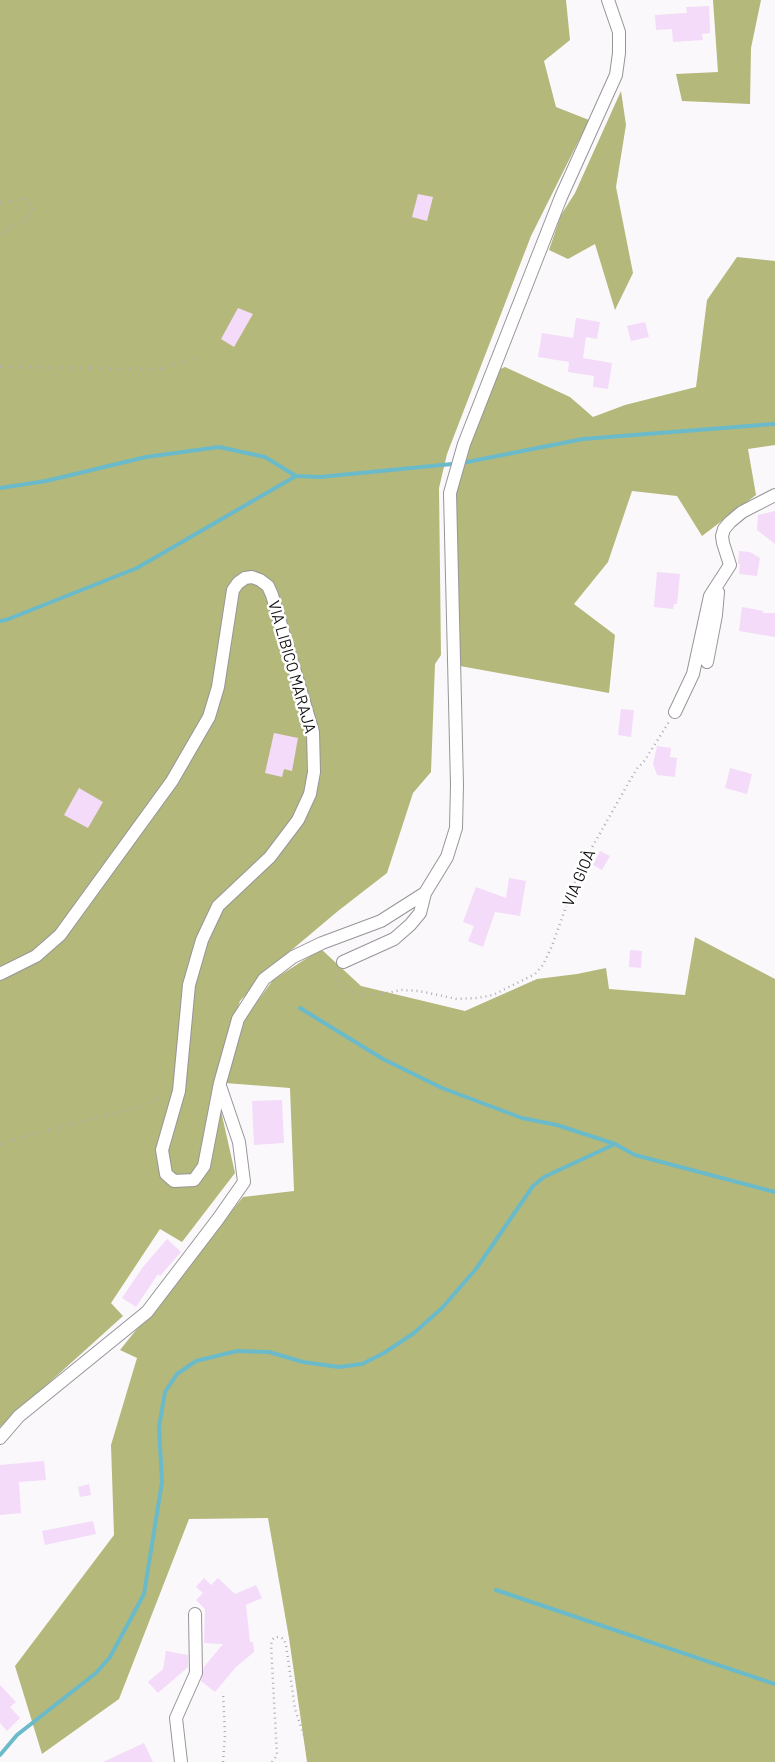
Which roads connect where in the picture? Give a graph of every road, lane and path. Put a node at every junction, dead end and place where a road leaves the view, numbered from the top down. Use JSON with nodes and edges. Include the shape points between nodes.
{"nodes":[{"id":1,"x":608,"y":0,"type":"edge"},
{"id":2,"x":0,"y":203,"type":"edge"},
{"id":3,"x":0,"y":234,"type":"edge"},
{"id":4,"x":196,"y":358,"type":"dead end"},
{"id":5,"x":0,"y":368,"type":"edge"},
{"id":6,"x":775,"y":495,"type":"edge"},
{"id":7,"x":719,"y":582,"type":"junction"},
{"id":8,"x":707,"y":662,"type":"dead end"},
{"id":9,"x":674,"y":712,"type":"joint"},
{"id":10,"x":425,"y":893,"type":"junction"},
{"id":11,"x":343,"y":962,"type":"joint"},
{"id":12,"x":0,"y":974,"type":"edge"},
{"id":13,"x":220,"y":1083,"type":"junction"},
{"id":14,"x":179,"y":1091,"type":"junction"},
{"id":15,"x":0,"y":1144,"type":"edge"},
{"id":16,"x":0,"y":1438,"type":"edge"},
{"id":17,"x":195,"y":1614,"type":"dead end"},
{"id":18,"x":223,"y":1692,"type":"dead end"},
{"id":19,"x":181,"y":1762,"type":"edge"},
{"id":20,"x":223,"y":1762,"type":"edge"},
{"id":21,"x":272,"y":1762,"type":"edge"},
{"id":22,"x":313,"y":1762,"type":"edge"}],
"edges":[{"from":1,"to":10,"type":"street","via":[[619,32],[616,75],[561,197],[464,444],[450,493],[456,828],[447,857]]},
{"from":2,"to":3,"type":"path","via":[[28,198],[33,208],[24,220]]},
{"from":4,"to":5,"type":"path","via":[[161,368]]},
{"from":6,"to":7,"type":"street","via":[[742,512],[724,529],[723,543],[730,565]]},
{"from":7,"to":8,"type":"street"},
{"from":7,"to":9,"type":"street","via":[[710,596],[693,674]]},
{"from":9,"to":11,"type":"path","name":"VIA GIOÀ","via":[[644,764],[628,782],[586,858],[552,946],[535,974],[477,998],[457,999],[402,990],[364,995],[340,987],[336,976]]},
{"from":10,"to":11,"type":"street","via":[[420,914],[410,926],[394,939]]},
{"from":10,"to":13,"type":"street","via":[[382,921],[293,957],[264,979],[238,1019]]},
{"from":12,"to":14,"type":"street","name":"VIA LIBICO MARAJA","via":[[36,956],[60,935],[172,781],[209,717],[218,687],[233,590],[245,578],[260,580],[272,595],[312,732],[310,794],[298,820],[270,857],[218,906],[202,940],[189,985]]},
{"from":13,"to":14,"type":"street","name":"VIA LIBICO MARAJA","via":[[204,1166],[194,1180],[174,1181],[166,1174],[164,1165],[162,1150]]},
{"from":13,"to":16,"type":"street","via":[[239,1142],[244,1182],[147,1312],[20,1416]]},
{"from":14,"to":15,"type":"path","via":[[140,1107]]},
{"from":17,"to":19,"type":"street","via":[[196,1673],[176,1718]]},
{"from":18,"to":20,"type":"path"},
{"from":21,"to":22,"type":"path","via":[[277,1755],[271,1646],[276,1637],[284,1639],[286,1645],[295,1709]]}]}
